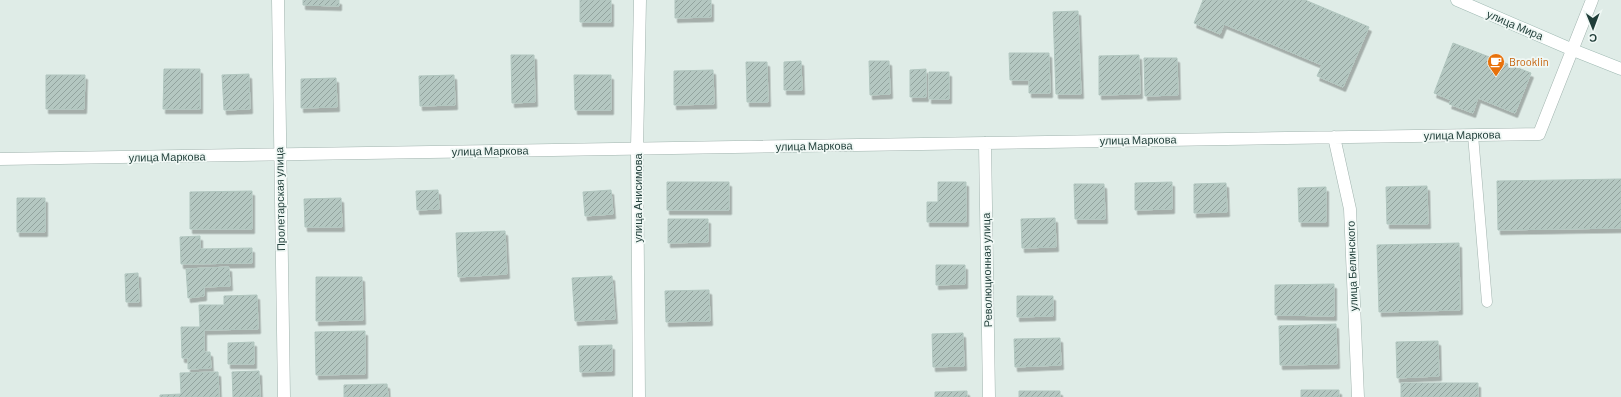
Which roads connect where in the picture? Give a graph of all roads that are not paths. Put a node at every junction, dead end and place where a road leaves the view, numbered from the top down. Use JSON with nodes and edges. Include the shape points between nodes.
{"nodes":[{"id":1,"x":278,"y":0,"type":"edge"},
{"id":2,"x":640,"y":0,"type":"edge"},
{"id":3,"x":1457,"y":0,"type":"edge"},
{"id":4,"x":1592,"y":0,"type":"edge"},
{"id":5,"x":1573,"y":50,"type":"junction"},
{"id":6,"x":1621,"y":69,"type":"edge"},
{"id":7,"x":1473,"y":135,"type":"junction"},
{"id":8,"x":1334,"y":137,"type":"junction"},
{"id":9,"x":985,"y":143,"type":"junction"},
{"id":10,"x":638,"y":148,"type":"junction"},
{"id":11,"x":280,"y":155,"type":"junction"},
{"id":12,"x":0,"y":159,"type":"edge"},
{"id":13,"x":1487,"y":302,"type":"dead end"},
{"id":14,"x":284,"y":397,"type":"edge"},
{"id":15,"x":639,"y":397,"type":"edge"},
{"id":16,"x":989,"y":397,"type":"edge"},
{"id":17,"x":1358,"y":397,"type":"edge"}],
"edges":[{"from":1,"to":11,"type":"street","name":"Пролетарская улица"},
{"from":2,"to":10,"type":"street","name":"улица Анисимова"},
{"from":3,"to":5,"type":"street","name":"улица Мира"},
{"from":4,"to":5,"type":"street"},
{"from":5,"to":6,"type":"street","name":"улица Мира"},
{"from":5,"to":7,"type":"street","name":"улица Маркова","via":[[1539,134]]},
{"from":7,"to":8,"type":"street","name":"улица Маркова"},
{"from":7,"to":13,"type":"lane"},
{"from":8,"to":9,"type":"street","name":"улица Маркова"},
{"from":8,"to":17,"type":"street","name":"улица Белинского","via":[[1350,209]]},
{"from":9,"to":10,"type":"street","name":"улица Маркова"},
{"from":9,"to":16,"type":"street","name":"Революционная улица"},
{"from":10,"to":11,"type":"street","name":"улица Маркова"},
{"from":10,"to":15,"type":"street","name":"улица Анисимова"},
{"from":11,"to":12,"type":"street","name":"улица Маркова"},
{"from":11,"to":14,"type":"street","name":"Пролетарская улица"}]}
